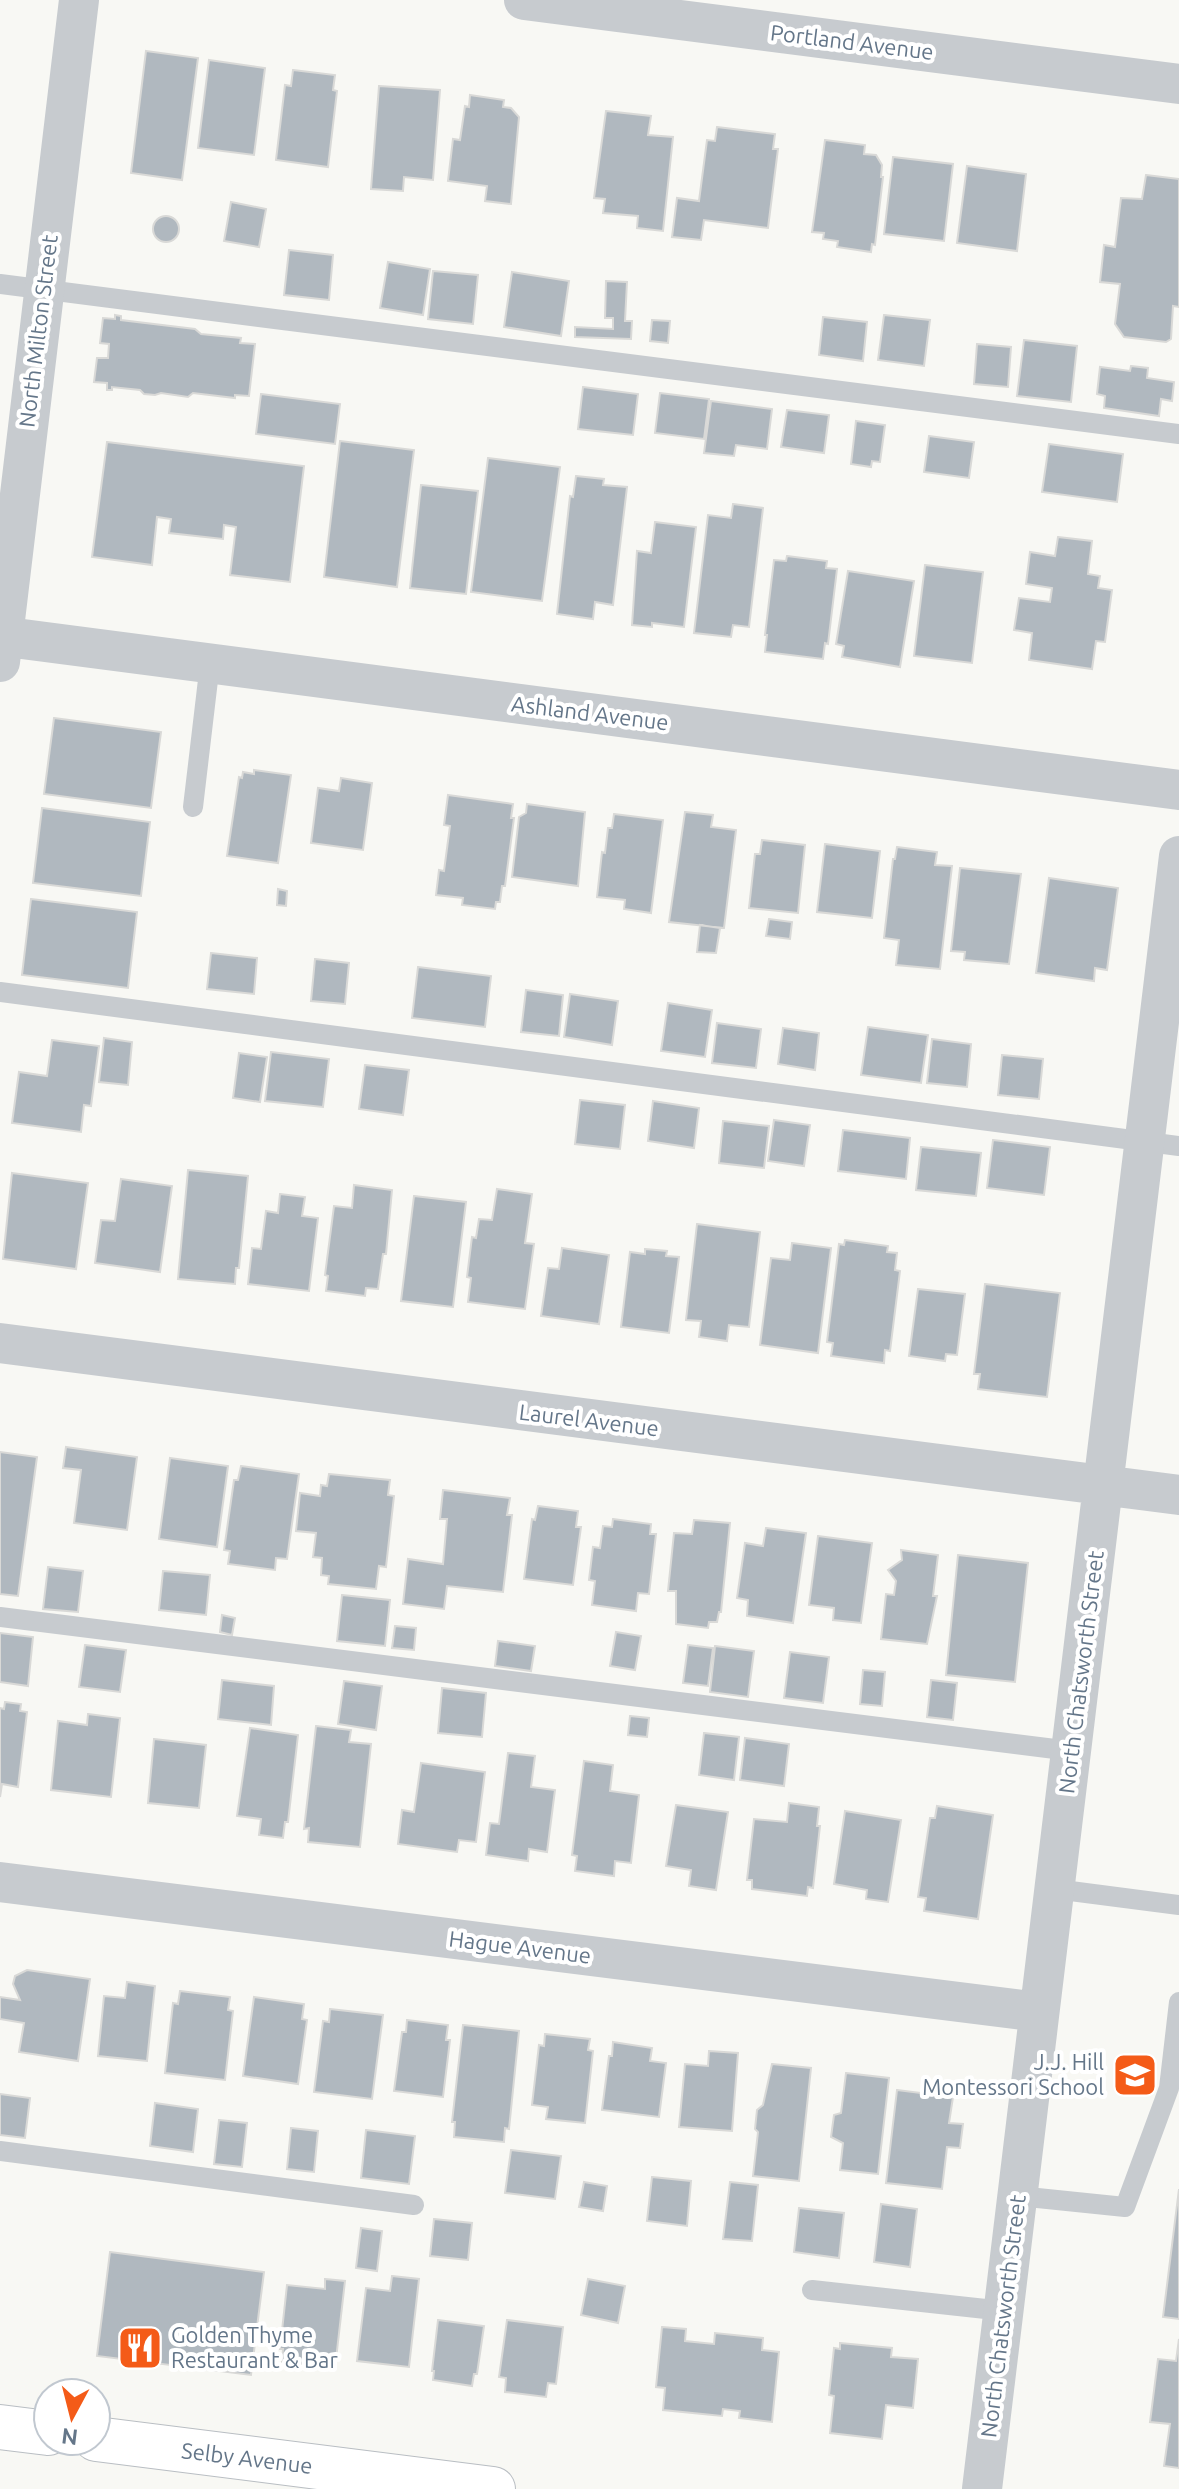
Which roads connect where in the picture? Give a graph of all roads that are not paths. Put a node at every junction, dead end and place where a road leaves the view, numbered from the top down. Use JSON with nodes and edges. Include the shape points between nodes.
{"nodes":[{"id":1,"x":79,"y":0,"type":"edge"},
{"id":2,"x":524,"y":0,"type":"edge"},
{"id":3,"x":1179,"y":84,"type":"edge"},
{"id":4,"x":0,"y":284,"type":"edge"},
{"id":5,"x":43,"y":289,"type":"junction"},
{"id":6,"x":1179,"y":434,"type":"edge"},
{"id":7,"x":1,"y":645,"type":"edge"},
{"id":8,"x":210,"y":663,"type":"junction"},
{"id":9,"x":1179,"y":790,"type":"edge"},
{"id":10,"x":193,"y":807,"type":"dead end"},
{"id":11,"x":1179,"y":856,"type":"edge"},
{"id":12,"x":0,"y":992,"type":"edge"},
{"id":13,"x":1162,"y":1144,"type":"edge"},
{"id":14,"x":0,"y":1343,"type":"edge"},
{"id":15,"x":1104,"y":1486,"type":"junction"},
{"id":16,"x":1179,"y":1495,"type":"edge"},
{"id":17,"x":0,"y":1617,"type":"edge"},
{"id":18,"x":1071,"y":1751,"type":"junction"},
{"id":19,"x":0,"y":1882,"type":"edge"},
{"id":20,"x":1055,"y":1889,"type":"junction"},
{"id":21,"x":1179,"y":1905,"type":"edge"},
{"id":22,"x":1179,"y":2002,"type":"edge"},
{"id":23,"x":1039,"y":2012,"type":"junction"},
{"id":24,"x":0,"y":2151,"type":"edge"},
{"id":25,"x":1018,"y":2196,"type":"junction"},
{"id":26,"x":414,"y":2205,"type":"dead end"},
{"id":27,"x":812,"y":2290,"type":"dead end"},
{"id":28,"x":1004,"y":2311,"type":"junction"},
{"id":29,"x":0,"y":2427,"type":"edge"},
{"id":30,"x":32,"y":2431,"type":"edge"},
{"id":31,"x":112,"y":2441,"type":"edge"},
{"id":32,"x":493,"y":2489,"type":"edge"},
{"id":33,"x":982,"y":2489,"type":"edge"}],
"edges":[{"from":1,"to":5,"type":"street","name":"North Milton Street"},
{"from":2,"to":3,"type":"street","name":"Portland Avenue"},
{"from":4,"to":5,"type":"lane"},
{"from":5,"to":6,"type":"lane"},
{"from":5,"to":7,"type":"street","name":"North Milton Street"},
{"from":7,"to":8,"type":"street","name":"Ashland Avenue"},
{"from":8,"to":9,"type":"street","name":"Ashland Avenue"},
{"from":8,"to":10,"type":"lane"},
{"from":11,"to":13,"type":"street","name":"North Chatsworth Street"},
{"from":12,"to":13,"type":"lane"},
{"from":13,"to":15,"type":"street","name":"North Chatsworth Street"},
{"from":14,"to":15,"type":"street","name":"Laurel Avenue"},
{"from":15,"to":16,"type":"street","name":"Laurel Avenue"},
{"from":15,"to":18,"type":"street","name":"North Chatsworth Street"},
{"from":17,"to":18,"type":"lane"},
{"from":18,"to":20,"type":"street","name":"North Chatsworth Street"},
{"from":19,"to":23,"type":"street","name":"Hague Avenue"},
{"from":20,"to":21,"type":"lane"},
{"from":20,"to":23,"type":"street","name":"North Chatsworth Street"},
{"from":22,"to":25,"type":"lane","via":[[1169,2088],[1125,2207]]},
{"from":23,"to":25,"type":"street","name":"North Chatsworth Street"},
{"from":24,"to":26,"type":"lane"},
{"from":25,"to":28,"type":"street","name":"North Chatsworth Street"},
{"from":27,"to":28,"type":"lane"},
{"from":28,"to":33,"type":"street","name":"North Chatsworth Street"},
{"from":29,"to":30,"type":"street"},
{"from":31,"to":32,"type":"street","name":"Selby Avenue"}]}
